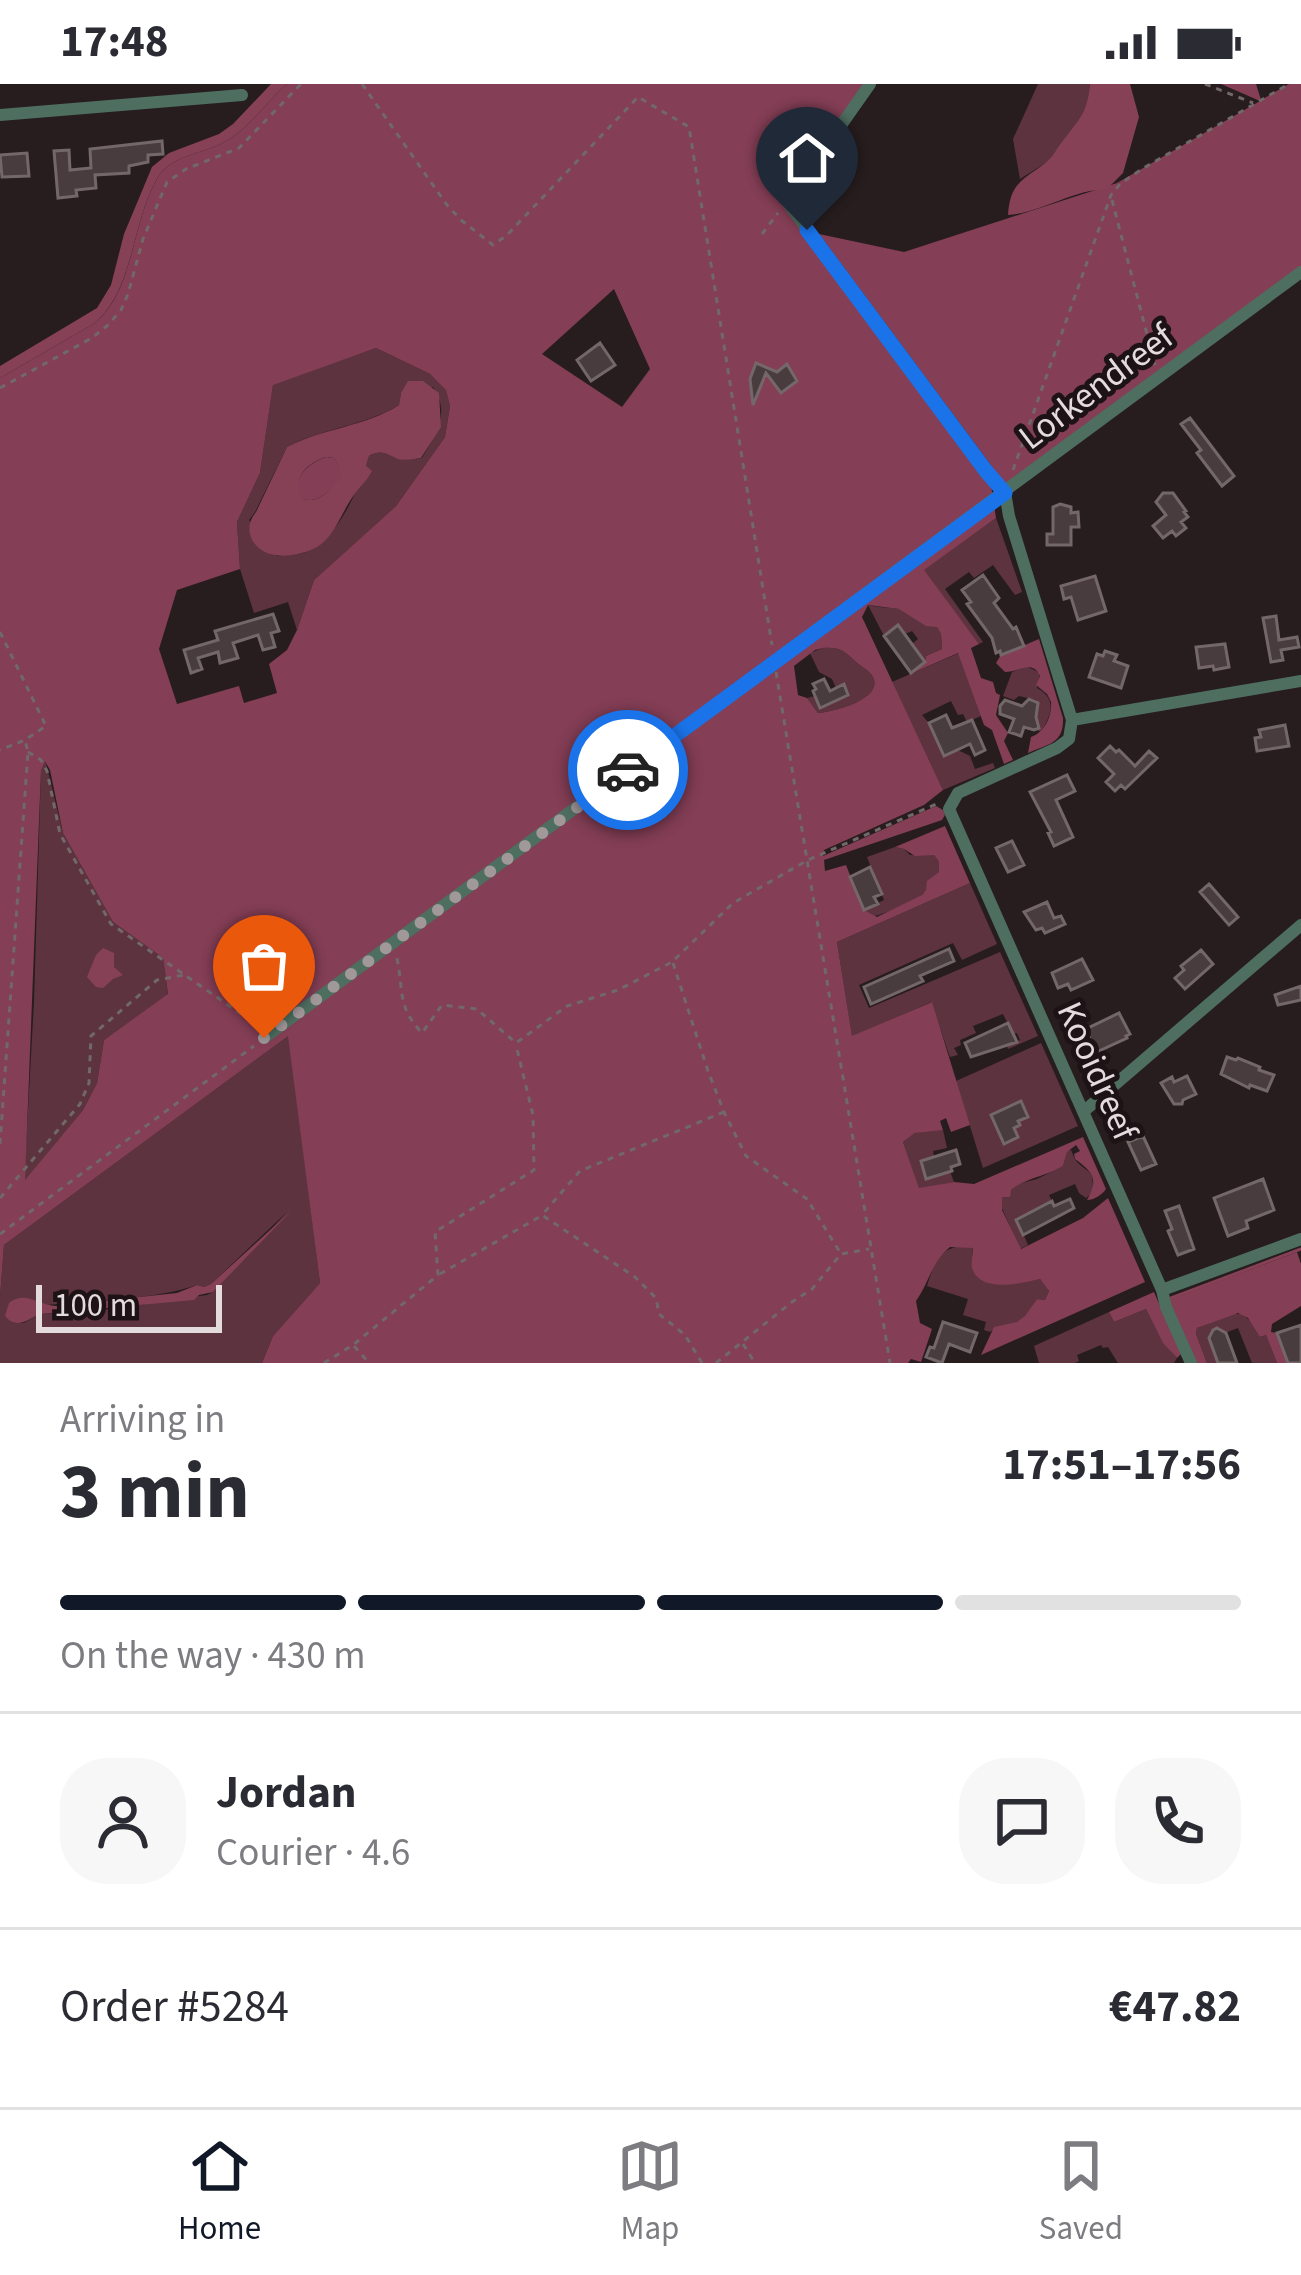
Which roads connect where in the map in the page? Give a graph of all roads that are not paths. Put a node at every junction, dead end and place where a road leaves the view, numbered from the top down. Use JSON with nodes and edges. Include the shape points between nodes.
{"nodes":[{"id":1,"x":870,"y":84,"type":"edge"},
{"id":2,"x":242,"y":95,"type":"dead end"},
{"id":3,"x":0,"y":115,"type":"edge"},
{"id":4,"x":1301,"y":272,"type":"edge"},
{"id":5,"x":1005,"y":493,"type":"junction"},
{"id":6,"x":1301,"y":681,"type":"edge"},
{"id":7,"x":1072,"y":719,"type":"junction"},
{"id":8,"x":1301,"y":925,"type":"edge"},
{"id":9,"x":264,"y":1038,"type":"road end"},
{"id":10,"x":1083,"y":1112,"type":"junction"},
{"id":11,"x":1301,"y":1239,"type":"edge"},
{"id":12,"x":1162,"y":1290,"type":"junction"},
{"id":13,"x":1191,"y":1363,"type":"edge"}],
"edges":[{"from":1,"to":5,"type":"street","via":[[787,202]]},
{"from":2,"to":3,"type":"street"},
{"from":4,"to":5,"type":"street","name":"Lorkendreef"},
{"from":5,"to":7,"type":"street"},
{"from":5,"to":9,"type":"street","name":"Lorkendreef"},
{"from":6,"to":7,"type":"street"},
{"from":7,"to":10,"type":"street","name":"Kooidreef","via":[[1064,744],[951,802]]},
{"from":8,"to":10,"type":"street"},
{"from":10,"to":12,"type":"street","name":"Kooidreef"},
{"from":11,"to":12,"type":"street"},
{"from":12,"to":13,"type":"street","name":"Kooidreef"}]}
